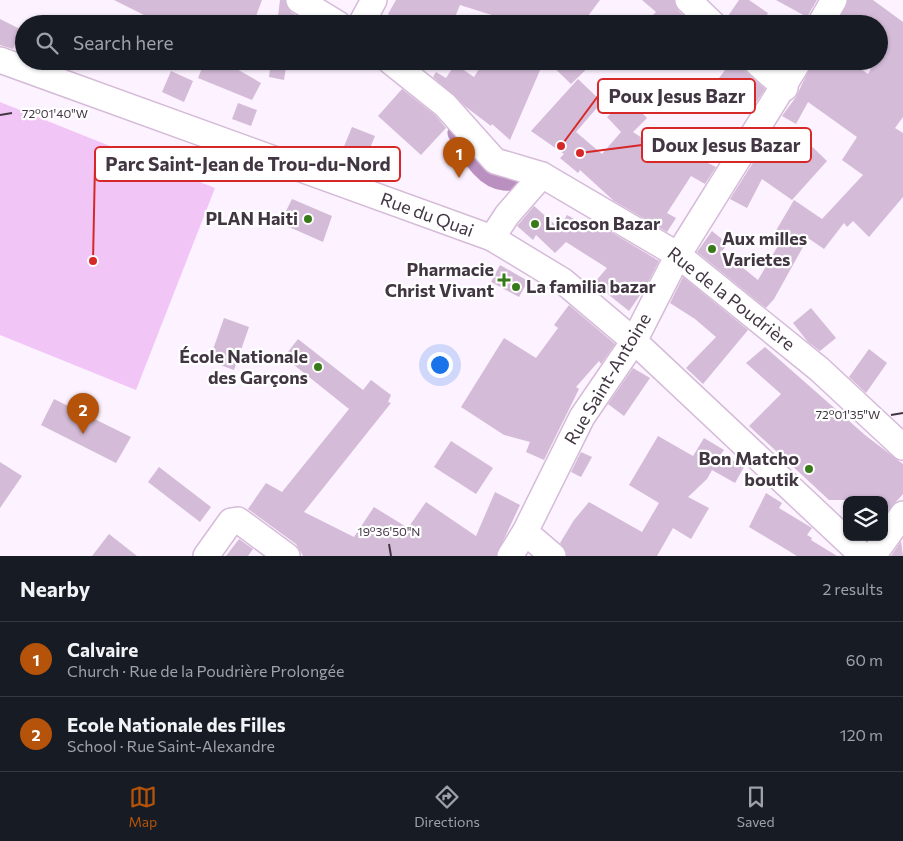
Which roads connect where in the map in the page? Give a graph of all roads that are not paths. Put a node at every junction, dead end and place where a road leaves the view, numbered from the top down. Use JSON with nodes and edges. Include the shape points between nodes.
{"nodes":[{"id":1,"x":299,"y":0,"type":"edge"},
{"id":2,"x":374,"y":0,"type":"edge"},
{"id":3,"x":688,"y":0,"type":"edge"},
{"id":4,"x":834,"y":0,"type":"edge"},
{"id":5,"x":323,"y":15,"type":"edge"},
{"id":6,"x":366,"y":15,"type":"edge"},
{"id":7,"x":704,"y":15,"type":"edge"},
{"id":8,"x":825,"y":15,"type":"edge"},
{"id":9,"x":0,"y":60,"type":"edge"},
{"id":10,"x":15,"y":65,"type":"edge"},
{"id":11,"x":28,"y":70,"type":"edge"},
{"id":12,"x":402,"y":70,"type":"edge"},
{"id":13,"x":765,"y":70,"type":"edge"},
{"id":14,"x":795,"y":70,"type":"edge"},
{"id":15,"x":785,"y":88,"type":"junction"},
{"id":16,"x":542,"y":175,"type":"junction"},
{"id":17,"x":492,"y":238,"type":"junction"},
{"id":18,"x":678,"y":255,"type":"junction"},
{"id":19,"x":634,"y":341,"type":"junction"},
{"id":20,"x":903,"y":447,"type":"edge"},
{"id":21,"x":903,"y":514,"type":"edge"},
{"id":22,"x":524,"y":532,"type":"junction"},
{"id":23,"x":206,"y":556,"type":"edge"},
{"id":24,"x":287,"y":556,"type":"edge"},
{"id":25,"x":510,"y":556,"type":"edge"},
{"id":26,"x":553,"y":556,"type":"edge"},
{"id":27,"x":863,"y":556,"type":"edge"},
{"id":28,"x":873,"y":556,"type":"edge"}],
"edges":[{"from":1,"to":5,"type":"street"},
{"from":2,"to":6,"type":"street"},
{"from":3,"to":7,"type":"street"},
{"from":4,"to":8,"type":"street"},
{"from":9,"to":10,"type":"street","name":"Rue du Quai"},
{"from":11,"to":17,"type":"street","name":"Rue du Quai"},
{"from":12,"to":16,"type":"street","name":"Rue de la Poudrière","via":[[445,104],[495,161]]},
{"from":13,"to":15,"type":"street"},
{"from":14,"to":15,"type":"street","name":"Rue Saint-Antoine"},
{"from":15,"to":18,"type":"street","name":"Rue Saint-Antoine"},
{"from":16,"to":17,"type":"street","via":[[507,215]]},
{"from":16,"to":18,"type":"street","name":"Rue de la Poudrière"},
{"from":17,"to":19,"type":"street","name":"Rue du Quai","via":[[563,281]]},
{"from":18,"to":19,"type":"street","name":"Rue Saint-Antoine"},
{"from":18,"to":20,"type":"street","name":"Rue de la Poudrière","via":[[819,369]]},
{"from":19,"to":22,"type":"street","name":"Rue Saint-Antoine","via":[[582,417]]},
{"from":19,"to":27,"type":"street","name":"Rue du Quai"},
{"from":21,"to":28,"type":"street"},
{"from":22,"to":25,"type":"street","name":"Rue Saint-Antoine"},
{"from":22,"to":26,"type":"street"},
{"from":23,"to":24,"type":"street","via":[[231,521],[238,520]]}]}
